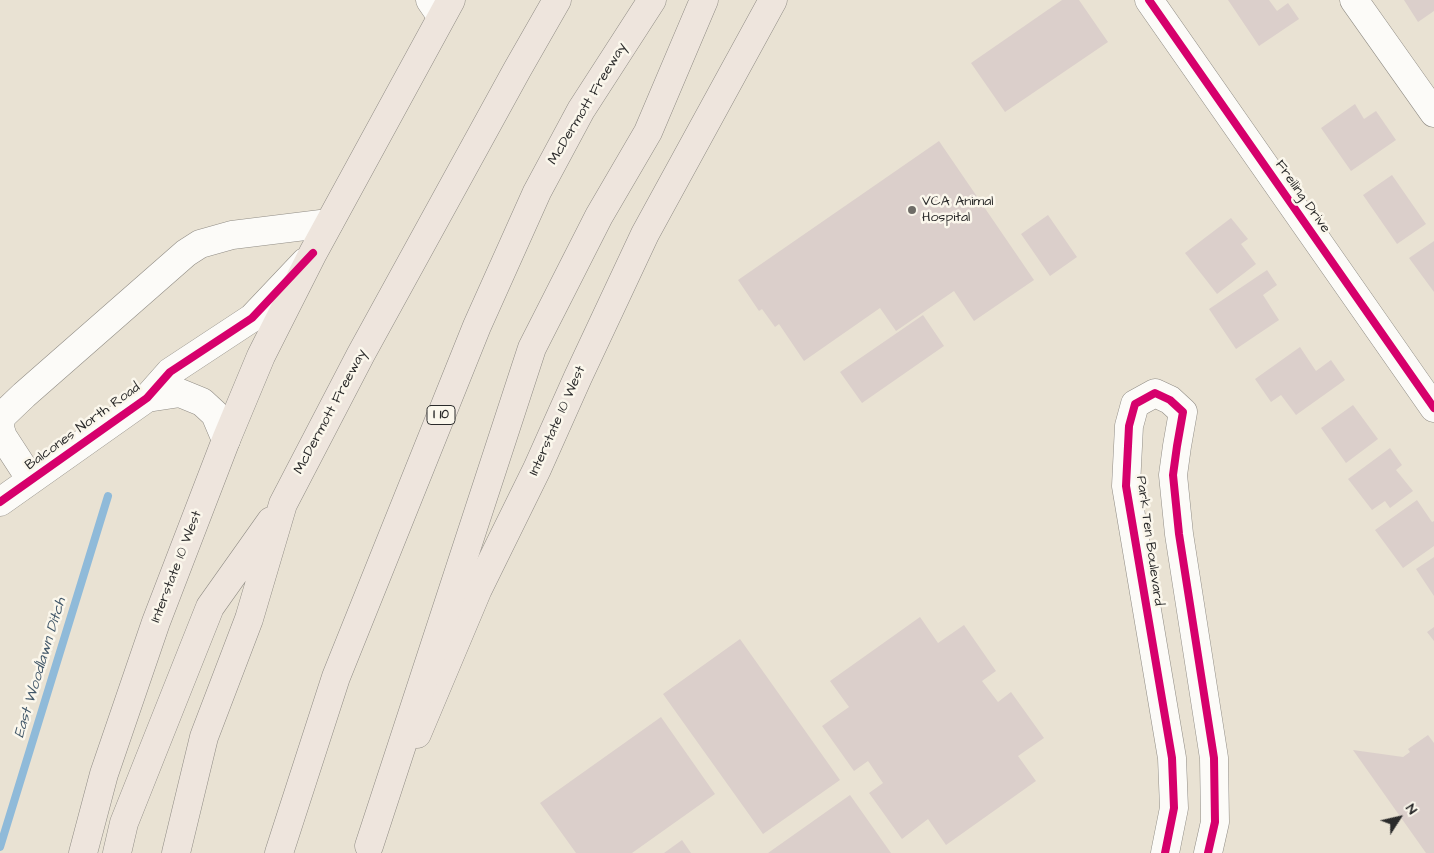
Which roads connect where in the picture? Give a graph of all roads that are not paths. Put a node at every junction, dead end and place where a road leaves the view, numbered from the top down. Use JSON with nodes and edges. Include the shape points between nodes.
{"nodes":[{"id":1,"x":557,"y":0,"type":"edge"},
{"id":2,"x":652,"y":0,"type":"edge"},
{"id":3,"x":704,"y":0,"type":"edge"},
{"id":4,"x":773,"y":0,"type":"edge"},
{"id":5,"x":1149,"y":0,"type":"edge"},
{"id":6,"x":1354,"y":0,"type":"edge"},
{"id":7,"x":441,"y":5,"type":"edge"},
{"id":8,"x":1434,"y":113,"type":"edge"},
{"id":9,"x":329,"y":223,"type":"junction"},
{"id":10,"x":312,"y":253,"type":"junction"},
{"id":11,"x":147,"y":398,"type":"junction"},
{"id":12,"x":1434,"y":408,"type":"edge"},
{"id":13,"x":0,"y":424,"type":"edge"},
{"id":14,"x":0,"y":428,"type":"edge"},
{"id":15,"x":226,"y":440,"type":"junction"},
{"id":16,"x":31,"y":480,"type":"junction"},
{"id":17,"x":0,"y":502,"type":"edge"},
{"id":18,"x":283,"y":504,"type":"junction"},
{"id":19,"x":1167,"y":844,"type":"edge"},
{"id":20,"x":368,"y":850,"type":"edge"},
{"id":21,"x":83,"y":853,"type":"edge"},
{"id":22,"x":117,"y":853,"type":"edge"},
{"id":23,"x":176,"y":853,"type":"edge"},
{"id":24,"x":279,"y":853,"type":"edge"},
{"id":25,"x":1202,"y":853,"type":"edge"},
{"id":26,"x":1208,"y":853,"type":"edge"}],
"edges":[{"from":1,"to":18,"type":"main road","name":"McDermott Freeway","via":[[374,330]]},
{"from":2,"to":24,"type":"main road","name":"McDermott Freeway","number":"I 10","via":[[581,110],[541,184],[477,326],[336,677]]},
{"from":3,"to":20,"type":"main road","via":[[648,132],[599,216],[532,348]]},
{"from":4,"to":20,"type":"main road","name":"Interstate 10 West","via":[[645,234],[478,589]]},
{"from":5,"to":12,"type":"street","name":"Freiling Drive"},
{"from":6,"to":8,"type":"street"},
{"from":7,"to":9,"type":"main road","name":"Interstate 10 West"},
{"from":9,"to":10,"type":"main road","name":"Interstate 10 West"},
{"from":9,"to":13,"type":"street","via":[[232,235],[200,244],[24,395],[2,416]]},
{"from":10,"to":11,"type":"street","name":"Balcones North Road","via":[[252,318],[170,372]]},
{"from":10,"to":15,"type":"main road","name":"Interstate 10 West","via":[[261,356]]},
{"from":11,"to":15,"type":"street","name":"Balcones North Road","via":[[180,393],[202,402],[215,414]]},
{"from":11,"to":16,"type":"street","name":"Balcones North Road"},
{"from":14,"to":16,"type":"street"},
{"from":15,"to":21,"type":"main road","name":"Interstate 10 West","via":[[130,696],[104,774]]},
{"from":16,"to":17,"type":"street","name":"Balcones North Road"},
{"from":18,"to":22,"type":"main road","via":[[210,606],[124,823]]},
{"from":18,"to":23,"type":"main road","name":"McDermott Freeway","via":[[249,619],[204,737]]},
{"from":19,"to":25,"type":"street"},
{"from":19,"to":26,"type":"street","name":"Park Ten Boulevard","via":[[1174,808],[1172,758],[1126,486],[1129,426],[1135,404],[1156,393],[1183,412],[1173,475],[1179,534],[1214,758],[1215,822]]}]}
